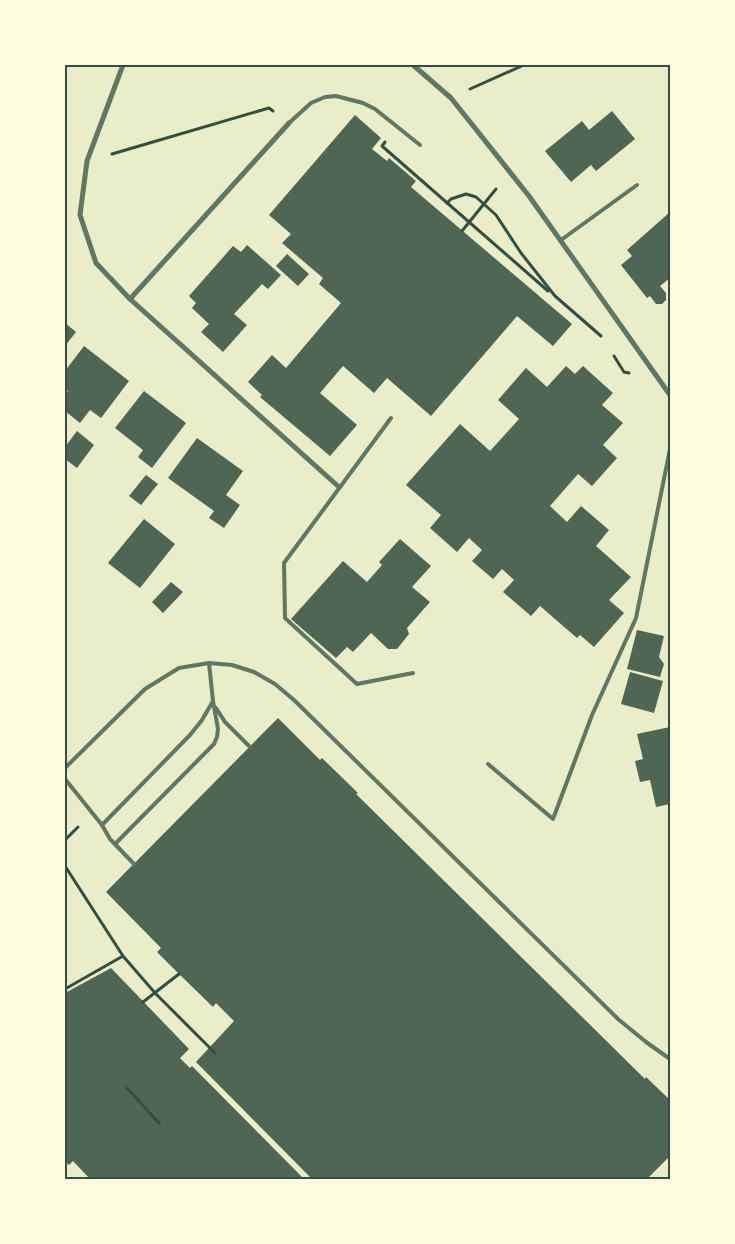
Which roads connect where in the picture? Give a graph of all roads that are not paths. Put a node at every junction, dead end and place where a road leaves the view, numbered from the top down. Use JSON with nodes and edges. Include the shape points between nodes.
{"nodes":[{"id":1,"x":123,"y":65,"type":"edge"},
{"id":2,"x":413,"y":65,"type":"edge"},
{"id":3,"x":289,"y":123,"type":"joint"},
{"id":4,"x":420,"y":145,"type":"dead end"},
{"id":5,"x":637,"y":185,"type":"dead end"},
{"id":6,"x":561,"y":240,"type":"junction"},
{"id":7,"x":130,"y":299,"type":"junction"},
{"id":8,"x":670,"y":395,"type":"edge"},
{"id":9,"x":391,"y":418,"type":"dead end"},
{"id":10,"x":670,"y":449,"type":"edge"},
{"id":11,"x":339,"y":487,"type":"junction"},
{"id":12,"x":209,"y":663,"type":"junction"},
{"id":13,"x":413,"y":673,"type":"dead end"},
{"id":14,"x":213,"y":701,"type":"junction"},
{"id":15,"x":250,"y":747,"type":"dead end"},
{"id":16,"x":488,"y":764,"type":"dead end"},
{"id":17,"x":65,"y":768,"type":"edge"},
{"id":18,"x":65,"y":779,"type":"edge"},
{"id":19,"x":102,"y":825,"type":"junction"},
{"id":20,"x":116,"y":844,"type":"junction"},
{"id":21,"x":134,"y":864,"type":"dead end"},
{"id":22,"x":670,"y":1059,"type":"edge"}],
"edges":[{"from":1,"to":7,"type":"street","via":[[87,161],[80,215],[96,263]]},
{"from":2,"to":6,"type":"street","via":[[451,98]]},
{"from":3,"to":4,"type":"lane","via":[[311,103],[336,96],[375,109]]},
{"from":3,"to":7,"type":"street"},
{"from":5,"to":6,"type":"lane"},
{"from":6,"to":8,"type":"street"},
{"from":7,"to":11,"type":"street"},
{"from":9,"to":11,"type":"lane"},
{"from":10,"to":16,"type":"lane","via":[[636,618],[592,716],[553,818]]},
{"from":11,"to":13,"type":"lane","via":[[284,563],[284,618],[357,684]]},
{"from":12,"to":14,"type":"lane"},
{"from":12,"to":17,"type":"lane","via":[[179,668],[145,689]]},
{"from":12,"to":22,"type":"lane","via":[[232,665],[254,672],[294,700],[618,1019]]},
{"from":14,"to":15,"type":"lane","via":[[225,722]]},
{"from":14,"to":19,"type":"lane","via":[[190,734]]},
{"from":14,"to":20,"type":"lane","via":[[218,729],[214,744]]},
{"from":18,"to":19,"type":"lane"},
{"from":19,"to":20,"type":"lane"},
{"from":20,"to":21,"type":"lane"}]}
